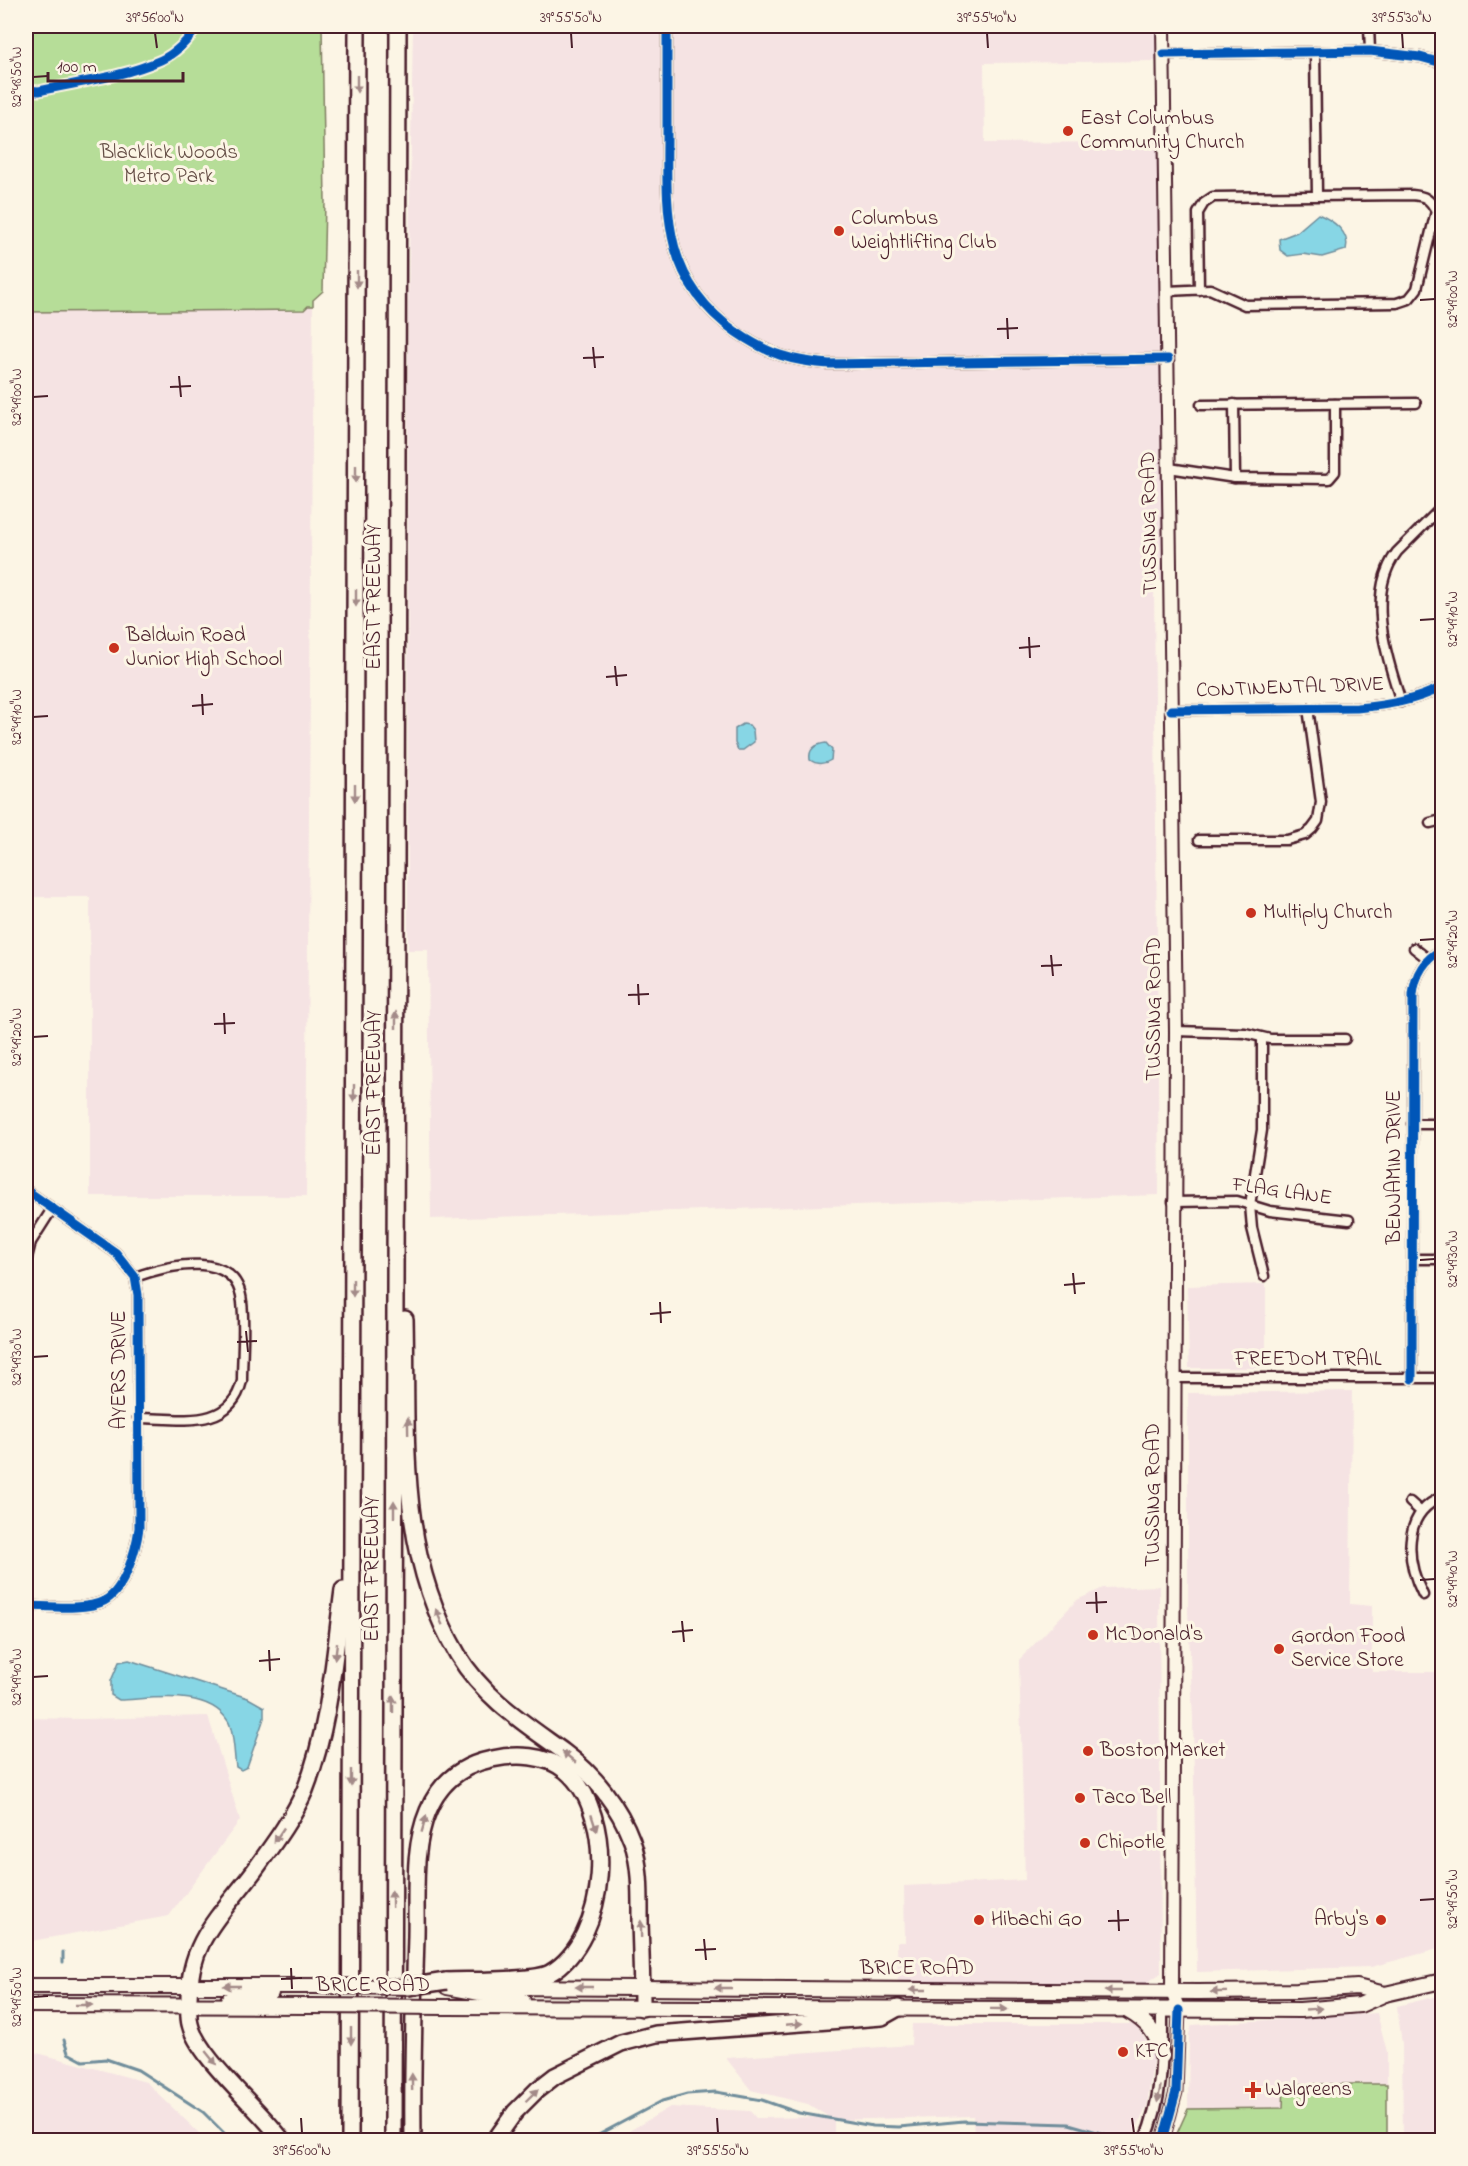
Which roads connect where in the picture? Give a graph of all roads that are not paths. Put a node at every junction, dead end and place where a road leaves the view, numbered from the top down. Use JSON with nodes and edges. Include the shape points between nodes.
{"nodes":[{"id":1,"x":357,"y":26,"type":"edge"},
{"id":2,"x":398,"y":26,"type":"edge"},
{"id":3,"x":667,"y":26,"type":"edge"},
{"id":4,"x":1163,"y":26,"type":"edge"},
{"id":5,"x":1369,"y":26,"type":"edge"},
{"id":6,"x":1370,"y":51,"type":"junction"},
{"id":7,"x":1315,"y":52,"type":"junction"},
{"id":8,"x":1164,"y":54,"type":"junction"},
{"id":9,"x":1443,"y":63,"type":"edge"},
{"id":10,"x":1317,"y":195,"type":"junction"},
{"id":11,"x":1198,"y":290,"type":"junction"},
{"id":12,"x":1167,"y":291,"type":"junction"},
{"id":13,"x":1168,"y":358,"type":"junction"},
{"id":14,"x":1416,"y":403,"type":"dead end"},
{"id":15,"x":1234,"y":404,"type":"junction"},
{"id":16,"x":1335,"y":404,"type":"junction"},
{"id":17,"x":1202,"y":405,"type":"dead end"},
{"id":18,"x":1169,"y":468,"type":"junction"},
{"id":19,"x":1235,"y":478,"type":"junction"},
{"id":20,"x":1443,"y":507,"type":"edge"},
{"id":21,"x":1443,"y":687,"type":"edge"},
{"id":22,"x":1401,"y":702,"type":"junction"},
{"id":23,"x":1308,"y":708,"type":"junction"},
{"id":24,"x":1171,"y":710,"type":"junction"},
{"id":25,"x":1443,"y":820,"type":"edge"},
{"id":26,"x":1430,"y":823,"type":"dead end"},
{"id":27,"x":1199,"y":840,"type":"dead end"},
{"id":28,"x":1414,"y":948,"type":"dead end"},
{"id":29,"x":1443,"y":950,"type":"edge"},
{"id":30,"x":1428,"y":959,"type":"junction"},
{"id":31,"x":1176,"y":1031,"type":"junction"},
{"id":32,"x":1262,"y":1038,"type":"junction"},
{"id":33,"x":1345,"y":1039,"type":"dead end"},
{"id":34,"x":396,"y":1058,"type":"junction"},
{"id":35,"x":1412,"y":1124,"type":"junction"},
{"id":36,"x":1443,"y":1124,"type":"edge"},
{"id":37,"x":26,"y":1190,"type":"edge"},
{"id":38,"x":1173,"y":1202,"type":"junction"},
{"id":39,"x":1250,"y":1205,"type":"junction"},
{"id":40,"x":52,"y":1209,"type":"junction"},
{"id":41,"x":1349,"y":1220,"type":"dead end"},
{"id":42,"x":1413,"y":1259,"type":"junction"},
{"id":43,"x":1443,"y":1259,"type":"edge"},
{"id":44,"x":26,"y":1263,"type":"edge"},
{"id":45,"x":1264,"y":1276,"type":"dead end"},
{"id":46,"x":135,"y":1277,"type":"junction"},
{"id":47,"x":1173,"y":1378,"type":"junction"},
{"id":48,"x":1443,"y":1378,"type":"edge"},
{"id":49,"x":1412,"y":1379,"type":"junction"},
{"id":50,"x":138,"y":1418,"type":"junction"},
{"id":51,"x":1443,"y":1497,"type":"edge"},
{"id":52,"x":1410,"y":1502,"type":"dead end"},
{"id":53,"x":1420,"y":1511,"type":"junction"},
{"id":54,"x":352,"y":1530,"type":"junction"},
{"id":55,"x":1423,"y":1595,"type":"dead end"},
{"id":56,"x":26,"y":1605,"type":"edge"},
{"id":57,"x":1443,"y":1981,"type":"edge"},
{"id":58,"x":447,"y":1984,"type":"junction"},
{"id":59,"x":189,"y":1985,"type":"junction"},
{"id":60,"x":26,"y":1986,"type":"edge"},
{"id":61,"x":312,"y":1986,"type":"junction"},
{"id":62,"x":408,"y":1987,"type":"joint"},
{"id":63,"x":642,"y":1988,"type":"junction"},
{"id":64,"x":1172,"y":1992,"type":"junction"},
{"id":65,"x":1385,"y":1994,"type":"junction"},
{"id":66,"x":26,"y":2005,"type":"edge"},
{"id":67,"x":189,"y":2006,"type":"junction"},
{"id":68,"x":558,"y":2008,"type":"junction"},
{"id":69,"x":642,"y":2008,"type":"junction"},
{"id":70,"x":898,"y":2008,"type":"junction"},
{"id":71,"x":1126,"y":2010,"type":"junction"},
{"id":72,"x":1179,"y":2010,"type":"junction"},
{"id":73,"x":1162,"y":2011,"type":"junction"},
{"id":74,"x":1162,"y":2056,"type":"junction"},
{"id":75,"x":1147,"y":2135,"type":"edge"},
{"id":76,"x":1164,"y":2138,"type":"edge"},
{"id":77,"x":282,"y":2140,"type":"edge"},
{"id":78,"x":350,"y":2140,"type":"edge"},
{"id":79,"x":393,"y":2140,"type":"edge"},
{"id":80,"x":413,"y":2140,"type":"edge"},
{"id":81,"x":495,"y":2140,"type":"edge"}],
"edges":[{"from":1,"to":54,"type":"highway","name":"EAST FREEWAY","one_way":true},
{"from":34,"to":2,"type":"highway","name":"EAST FREEWAY","one_way":true},
{"from":3,"to":13,"type":"street","via":[[667,213],[673,246],[704,303],[749,341],[791,360],[830,364]]},
{"from":4,"to":8,"type":"main road","name":"TUSSING ROAD"},
{"from":5,"to":6,"type":"street"},
{"from":6,"to":7,"type":"street"},
{"from":6,"to":9,"type":"street"},
{"from":7,"to":8,"type":"street"},
{"from":7,"to":10,"type":"street"},
{"from":8,"to":12,"type":"main road","name":"TUSSING ROAD"},
{"from":10,"to":11,"type":"street","via":[[1213,197],[1203,203],[1198,213]]},
{"from":10,"to":11,"type":"street","via":[[1412,195],[1424,196],[1431,202],[1436,211],[1434,224],[1417,290],[1409,299],[1397,303],[1245,305],[1210,290]]},
{"from":11,"to":12,"type":"street"},
{"from":12,"to":13,"type":"main road","name":"TUSSING ROAD"},
{"from":13,"to":18,"type":"main road","name":"TUSSING ROAD"},
{"from":14,"to":16,"type":"street"},
{"from":15,"to":16,"type":"street"},
{"from":15,"to":17,"type":"street"},
{"from":15,"to":19,"type":"street"},
{"from":16,"to":19,"type":"street","via":[[1332,477]]},
{"from":18,"to":19,"type":"street"},
{"from":18,"to":24,"type":"main road","name":"TUSSING ROAD"},
{"from":20,"to":22,"type":"street","via":[[1397,552],[1383,579],[1383,642]]},
{"from":21,"to":22,"type":"street","name":"CONTINENTAL DRIVE"},
{"from":22,"to":23,"type":"street","name":"CONTINENTAL DRIVE","via":[[1357,708]]},
{"from":23,"to":24,"type":"street","name":"CONTINENTAL DRIVE"},
{"from":23,"to":27,"type":"street","via":[[1321,802],[1312,830],[1287,840]]},
{"from":24,"to":31,"type":"main road","name":"TUSSING ROAD"},
{"from":25,"to":26,"type":"street"},
{"from":28,"to":30,"type":"street"},
{"from":29,"to":30,"type":"street"},
{"from":30,"to":35,"type":"street","name":"BENJAMIN DRIVE","via":[[1417,975],[1413,995]]},
{"from":31,"to":32,"type":"street","via":[[1245,1033]]},
{"from":31,"to":38,"type":"main road","name":"TUSSING ROAD"},
{"from":32,"to":33,"type":"street"},
{"from":32,"to":39,"type":"street","via":[[1262,1130]]},
{"from":63,"to":34,"type":"highway","one_way":true,"via":[[638,1870],[621,1818],[588,1773],[524,1725],[479,1683],[445,1630],[420,1565],[409,1486],[403,1176]]},
{"from":79,"to":34,"type":"highway","name":"EAST FREEWAY","one_way":true},
{"from":35,"to":36,"type":"street"},
{"from":35,"to":42,"type":"street","name":"BENJAMIN DRIVE"},
{"from":37,"to":40,"type":"street"},
{"from":38,"to":39,"type":"street","name":"FLAG LANE","via":[[1237,1201]]},
{"from":38,"to":47,"type":"main road","name":"TUSSING ROAD"},
{"from":39,"to":41,"type":"street","name":"FLAG LANE"},
{"from":39,"to":45,"type":"street"},
{"from":40,"to":44,"type":"street","via":[[31,1242]]},
{"from":40,"to":46,"type":"street","via":[[116,1253]]},
{"from":42,"to":43,"type":"street"},
{"from":42,"to":49,"type":"street","name":"BENJAMIN DRIVE"},
{"from":46,"to":50,"type":"street","name":"AYERS DRIVE"},
{"from":46,"to":50,"type":"street","via":[[174,1266],[209,1265],[233,1279],[243,1302],[242,1381],[232,1404],[210,1417]]},
{"from":47,"to":49,"type":"street","name":"FREEDOM TRAIL"},
{"from":47,"to":64,"type":"main road","name":"TUSSING ROAD"},
{"from":48,"to":49,"type":"street","name":"FREEDOM TRAIL"},
{"from":50,"to":56,"type":"street","name":"AYERS DRIVE","via":[[139,1528],[136,1548],[120,1583],[98,1603]]},
{"from":51,"to":53,"type":"street"},
{"from":52,"to":53,"type":"street"},
{"from":53,"to":55,"type":"street","via":[[1413,1527],[1412,1562]]},
{"from":54,"to":59,"type":"highway","one_way":true,"via":[[327,1716],[304,1792],[285,1826],[207,1931],[193,1960]]},
{"from":54,"to":78,"type":"highway","name":"EAST FREEWAY","one_way":true},
{"from":57,"to":65,"type":"main road","name":"BRICE ROAD"},
{"from":58,"to":62,"type":"highway","bridge":true},
{"from":63,"to":58,"type":"main road","name":"BRICE ROAD","one_way":true},
{"from":58,"to":68,"type":"main road","name":"BRICE ROAD"},
{"from":80,"to":58,"type":"highway","one_way":true,"via":[[417,1882],[428,1812],[448,1780],[482,1761],[510,1755],[536,1757],[564,1769],[585,1798],[600,1852],[598,1892],[585,1930],[563,1962],[549,1974]]},
{"from":59,"to":60,"type":"main road","name":"BRICE ROAD"},
{"from":61,"to":59,"type":"main road","name":"BRICE ROAD","one_way":true},
{"from":59,"to":67,"type":"highway"},
{"from":61,"to":62,"type":"main road","name":"BRICE ROAD","bridge":true},
{"from":61,"to":67,"type":"main road","name":"BRICE ROAD"},
{"from":64,"to":63,"type":"main road","name":"BRICE ROAD","one_way":true},
{"from":63,"to":69,"type":"highway"},
{"from":65,"to":64,"type":"main road","name":"BRICE ROAD","one_way":true,"via":[[1357,1987]]},
{"from":64,"to":72,"type":"main road"},
{"from":64,"to":73,"type":"main road"},
{"from":72,"to":65,"type":"main road","name":"BRICE ROAD","one_way":true,"via":[[1332,2008],[1360,2005]]},
{"from":66,"to":67,"type":"main road","name":"BRICE ROAD","one_way":true},
{"from":67,"to":68,"type":"main road","name":"BRICE ROAD","bridge":true},
{"from":67,"to":77,"type":"highway","one_way":true,"via":[[193,2034],[201,2047]]},
{"from":68,"to":69,"type":"main road","name":"BRICE ROAD"},
{"from":69,"to":70,"type":"main road","name":"BRICE ROAD"},
{"from":70,"to":71,"type":"main road","name":"BRICE ROAD","one_way":true},
{"from":81,"to":70,"type":"highway","one_way":true,"via":[[515,2112],[555,2076],[621,2043],[656,2034],[882,2017]]},
{"from":71,"to":73,"type":"main road","name":"BRICE ROAD"},
{"from":71,"to":74,"type":"main road","via":[[1153,2031]]},
{"from":72,"to":73,"type":"main road","name":"BRICE ROAD"},
{"from":72,"to":76,"type":"street","via":[[1176,2090]]},
{"from":73,"to":74,"type":"street"},
{"from":74,"to":75,"type":"street","one_way":true,"via":[[1160,2092]]}]}
